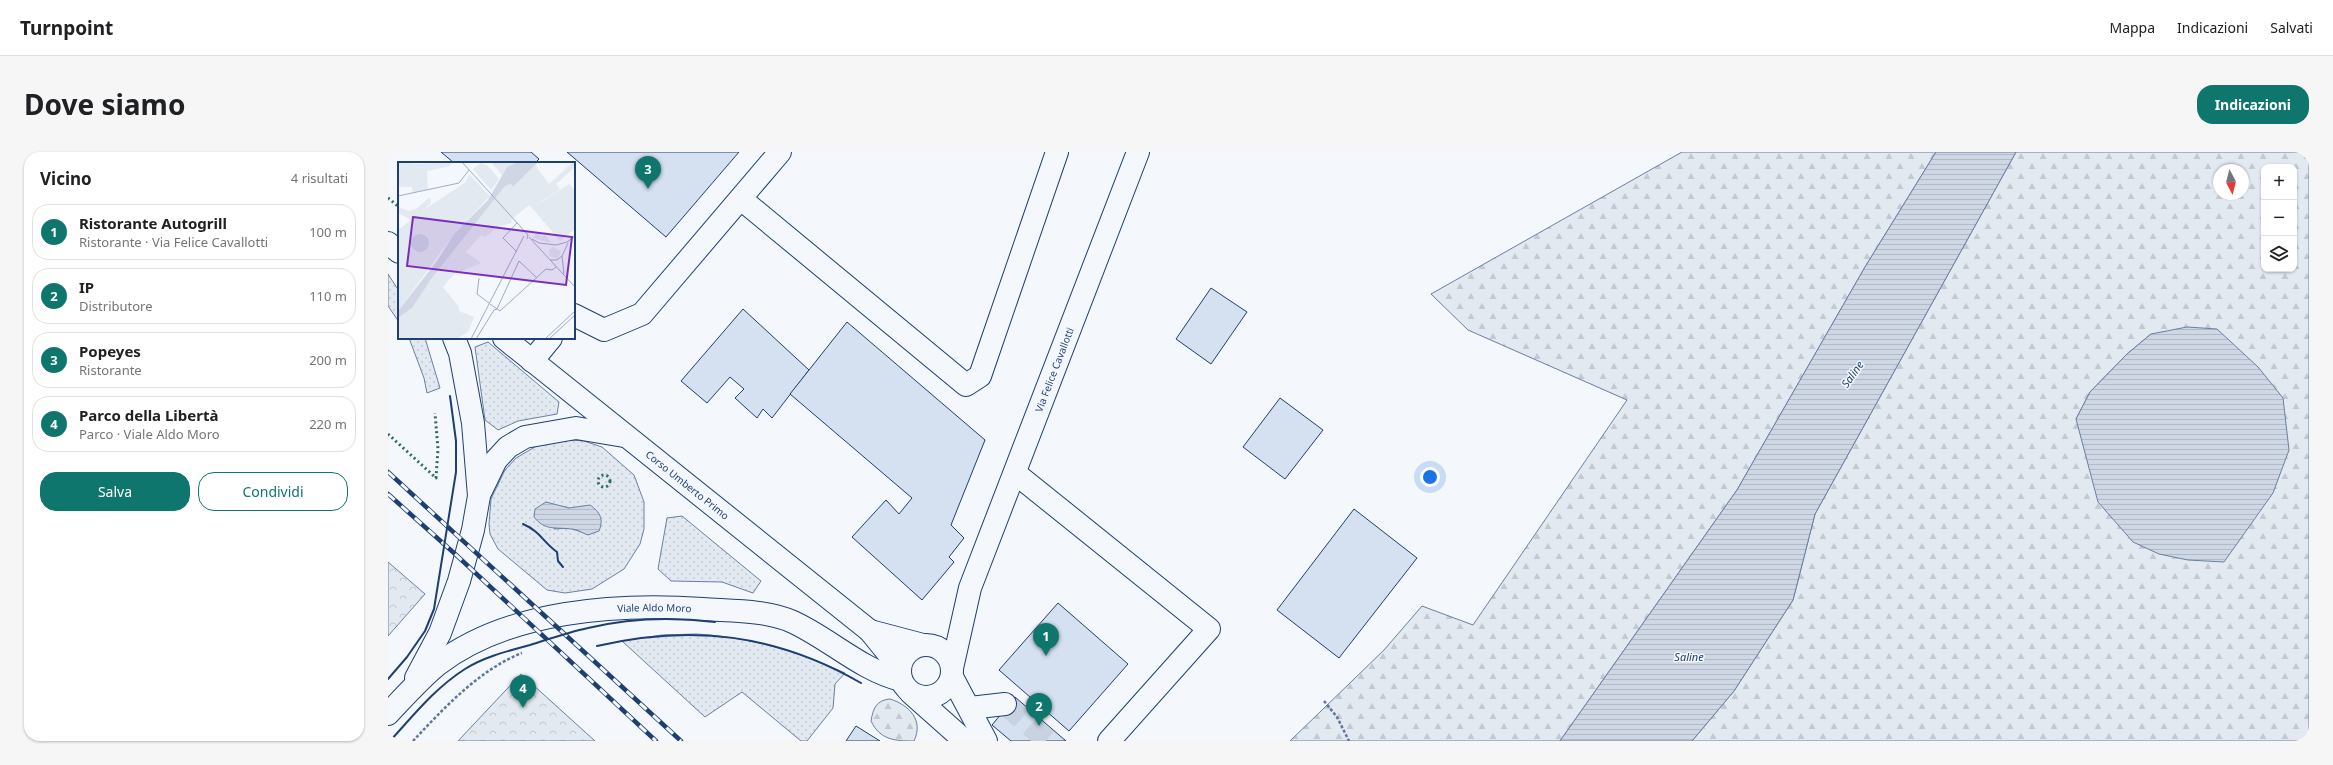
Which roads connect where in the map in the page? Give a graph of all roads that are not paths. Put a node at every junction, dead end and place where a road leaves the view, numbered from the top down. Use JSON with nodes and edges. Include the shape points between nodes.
{"nodes":[{"id":1,"x":780,"y":152,"type":"edge"},
{"id":2,"x":1057,"y":152,"type":"edge"},
{"id":3,"x":1138,"y":152,"type":"edge"},
{"id":4,"x":741,"y":198,"type":"junction"},
{"id":5,"x":575,"y":316,"type":"edge"},
{"id":6,"x":454,"y":339,"type":"edge"},
{"id":7,"x":505,"y":339,"type":"edge"},
{"id":8,"x":550,"y":339,"type":"edge"},
{"id":9,"x":532,"y":361,"type":"junction"},
{"id":10,"x":624,"y":436,"type":"junction"},
{"id":11,"x":1015,"y":473,"type":"junction"},
{"id":12,"x":479,"y":496,"type":"junction"},
{"id":13,"x":970,"y":588,"type":"junction"},
{"id":14,"x":870,"y":632,"type":"junction"},
{"id":15,"x":926,"y":645,"type":"junction"},
{"id":16,"x":952,"y":672,"type":"junction"},
{"id":17,"x":904,"y":680,"type":"junction"},
{"id":18,"x":411,"y":688,"type":"junction"},
{"id":19,"x":1004,"y":704,"type":"dead end"},
{"id":20,"x":970,"y":708,"type":"junction"},
{"id":21,"x":388,"y":714,"type":"edge"},
{"id":22,"x":965,"y":741,"type":"edge"},
{"id":23,"x":986,"y":741,"type":"edge"},
{"id":24,"x":1109,"y":741,"type":"edge"}],
"edges":[{"from":1,"to":4,"type":"main road"},
{"from":2,"to":4,"type":"main road","via":[[980,376],[966,385]]},
{"from":3,"to":11,"type":"main road","name":"Via Felice Cavallotti"},
{"from":4,"to":5,"type":"main road","via":[[642,314],[604,330]]},
{"from":6,"to":12,"type":"main road","name":"Viale Aldo Moro","via":[[460,353],[473,423]]},
{"from":7,"to":9,"type":"main road","name":"Corso Umberto Primo"},
{"from":8,"to":9,"type":"main road"},
{"from":9,"to":10,"type":"main road","name":"Corso Umberto Primo"},
{"from":10,"to":12,"type":"main road","name":"Viale Aldo Moro","via":[[576,428],[525,437],[508,447],[496,460]]},
{"from":10,"to":14,"type":"main road","name":"Corso Umberto Primo"},
{"from":11,"to":13,"type":"main road","name":"Via Felice Cavallotti"},
{"from":11,"to":24,"type":"main road","via":[[1209,629]]},
{"from":12,"to":18,"type":"main road","name":"Viale Aldo Moro","via":[[459,581],[440,632]]},
{"from":13,"to":15,"type":"main road","name":"Via Felice Cavallotti","via":[[941,635]]},
{"from":13,"to":16,"type":"main road","name":"Via Felice Cavallotti"},
{"from":14,"to":15,"type":"main road","name":"Corso Umberto Primo"},
{"from":14,"to":17,"type":"main road","name":"Corso Umberto Primo"},
{"from":15,"to":16,"type":"main road","via":[[945,653]]},
{"from":15,"to":17,"type":"main road","via":[[907,652]]},
{"from":16,"to":17,"type":"main road","via":[[943,691],[927,698]]},
{"from":16,"to":20,"type":"main road"},
{"from":17,"to":18,"type":"main road","name":"Viale Aldo Moro","via":[[873,670],[792,622],[769,615],[664,606],[616,607],[579,612],[509,628],[460,650]]},
{"from":17,"to":22,"type":"main road","name":"Corso Umberto Primo"},
{"from":18,"to":21,"type":"main road","name":"Viale Aldo Moro"},
{"from":19,"to":20,"type":"main road"},
{"from":20,"to":23,"type":"main road"}]}
